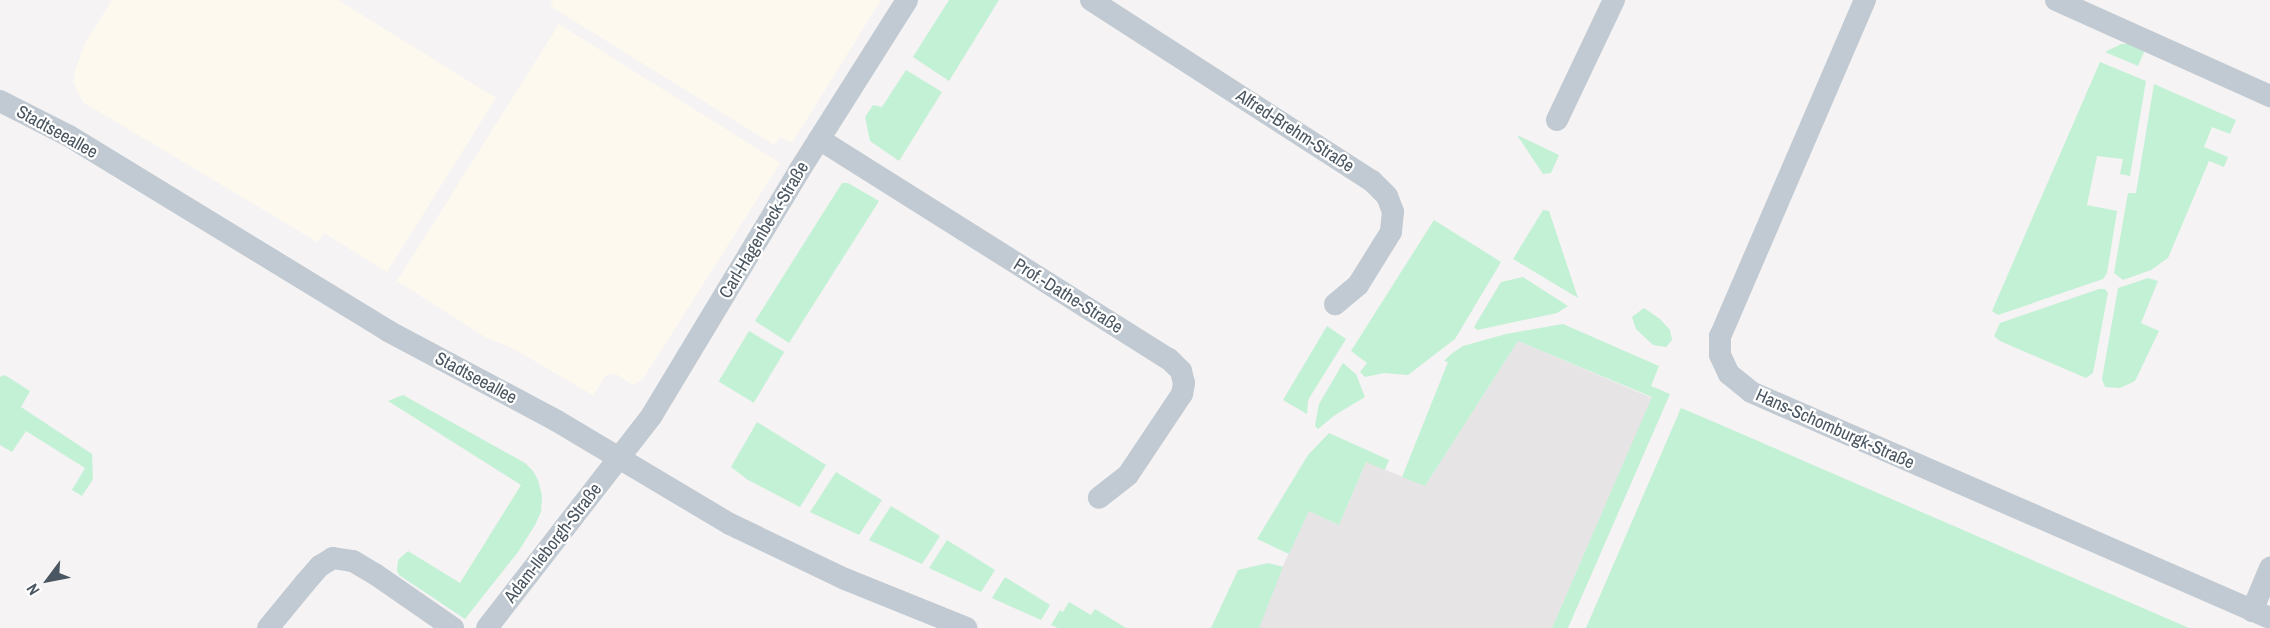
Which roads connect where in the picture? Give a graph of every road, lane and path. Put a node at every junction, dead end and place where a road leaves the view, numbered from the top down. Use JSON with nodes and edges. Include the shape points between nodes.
{"nodes":[{"id":1,"x":907,"y":0,"type":"edge"},
{"id":2,"x":1090,"y":0,"type":"edge"},
{"id":3,"x":1614,"y":0,"type":"edge"},
{"id":4,"x":1865,"y":0,"type":"edge"},
{"id":5,"x":2056,"y":0,"type":"edge"},
{"id":6,"x":2270,"y":96,"type":"edge"},
{"id":7,"x":0,"y":101,"type":"edge"},
{"id":8,"x":1557,"y":120,"type":"dead end"},
{"id":9,"x":819,"y":140,"type":"junction"},
{"id":10,"x":1335,"y":304,"type":"dead end"},
{"id":11,"x":618,"y":458,"type":"junction"},
{"id":12,"x":1099,"y":498,"type":"dead end"},
{"id":13,"x":2270,"y":568,"type":"edge"},
{"id":14,"x":2261,"y":615,"type":"edge"},
{"id":15,"x":268,"y":628,"type":"edge"},
{"id":16,"x":453,"y":628,"type":"edge"},
{"id":17,"x":487,"y":628,"type":"edge"},
{"id":18,"x":966,"y":628,"type":"edge"}],
"edges":[{"from":1,"to":9,"type":"street","name":"Carl-Hagenbeck-Straße"},
{"from":2,"to":10,"type":"street","name":"Alfred-Brehm-Straße","via":[[1372,181],[1387,196],[1393,212],[1391,232],[1358,285]]},
{"from":3,"to":8,"type":"street"},
{"from":4,"to":14,"type":"street","name":"Hans-Schomburgk-Straße","via":[[1720,336],[1719,355],[1729,374],[1751,392]]},
{"from":5,"to":6,"type":"street"},
{"from":7,"to":11,"type":"street","name":"Stadtseeallee","via":[[69,136],[380,326]]},
{"from":9,"to":11,"type":"street","name":"Carl-Hagenbeck-Straße","via":[[652,415]]},
{"from":9,"to":12,"type":"street","name":"Prof.-Dathe-Straße","via":[[1169,359],[1181,371],[1182,393],[1128,475]]},
{"from":11,"to":17,"type":"street","name":"Adam-Ileborgh-Straße"},
{"from":11,"to":18,"type":"street","name":"Stadtseeallee","via":[[676,494],[784,551]]},
{"from":13,"to":14,"type":"street","name":"Hans-Schomburgk-Straße"},
{"from":15,"to":16,"type":"street","via":[[304,583],[333,558],[353,561]]}]}
